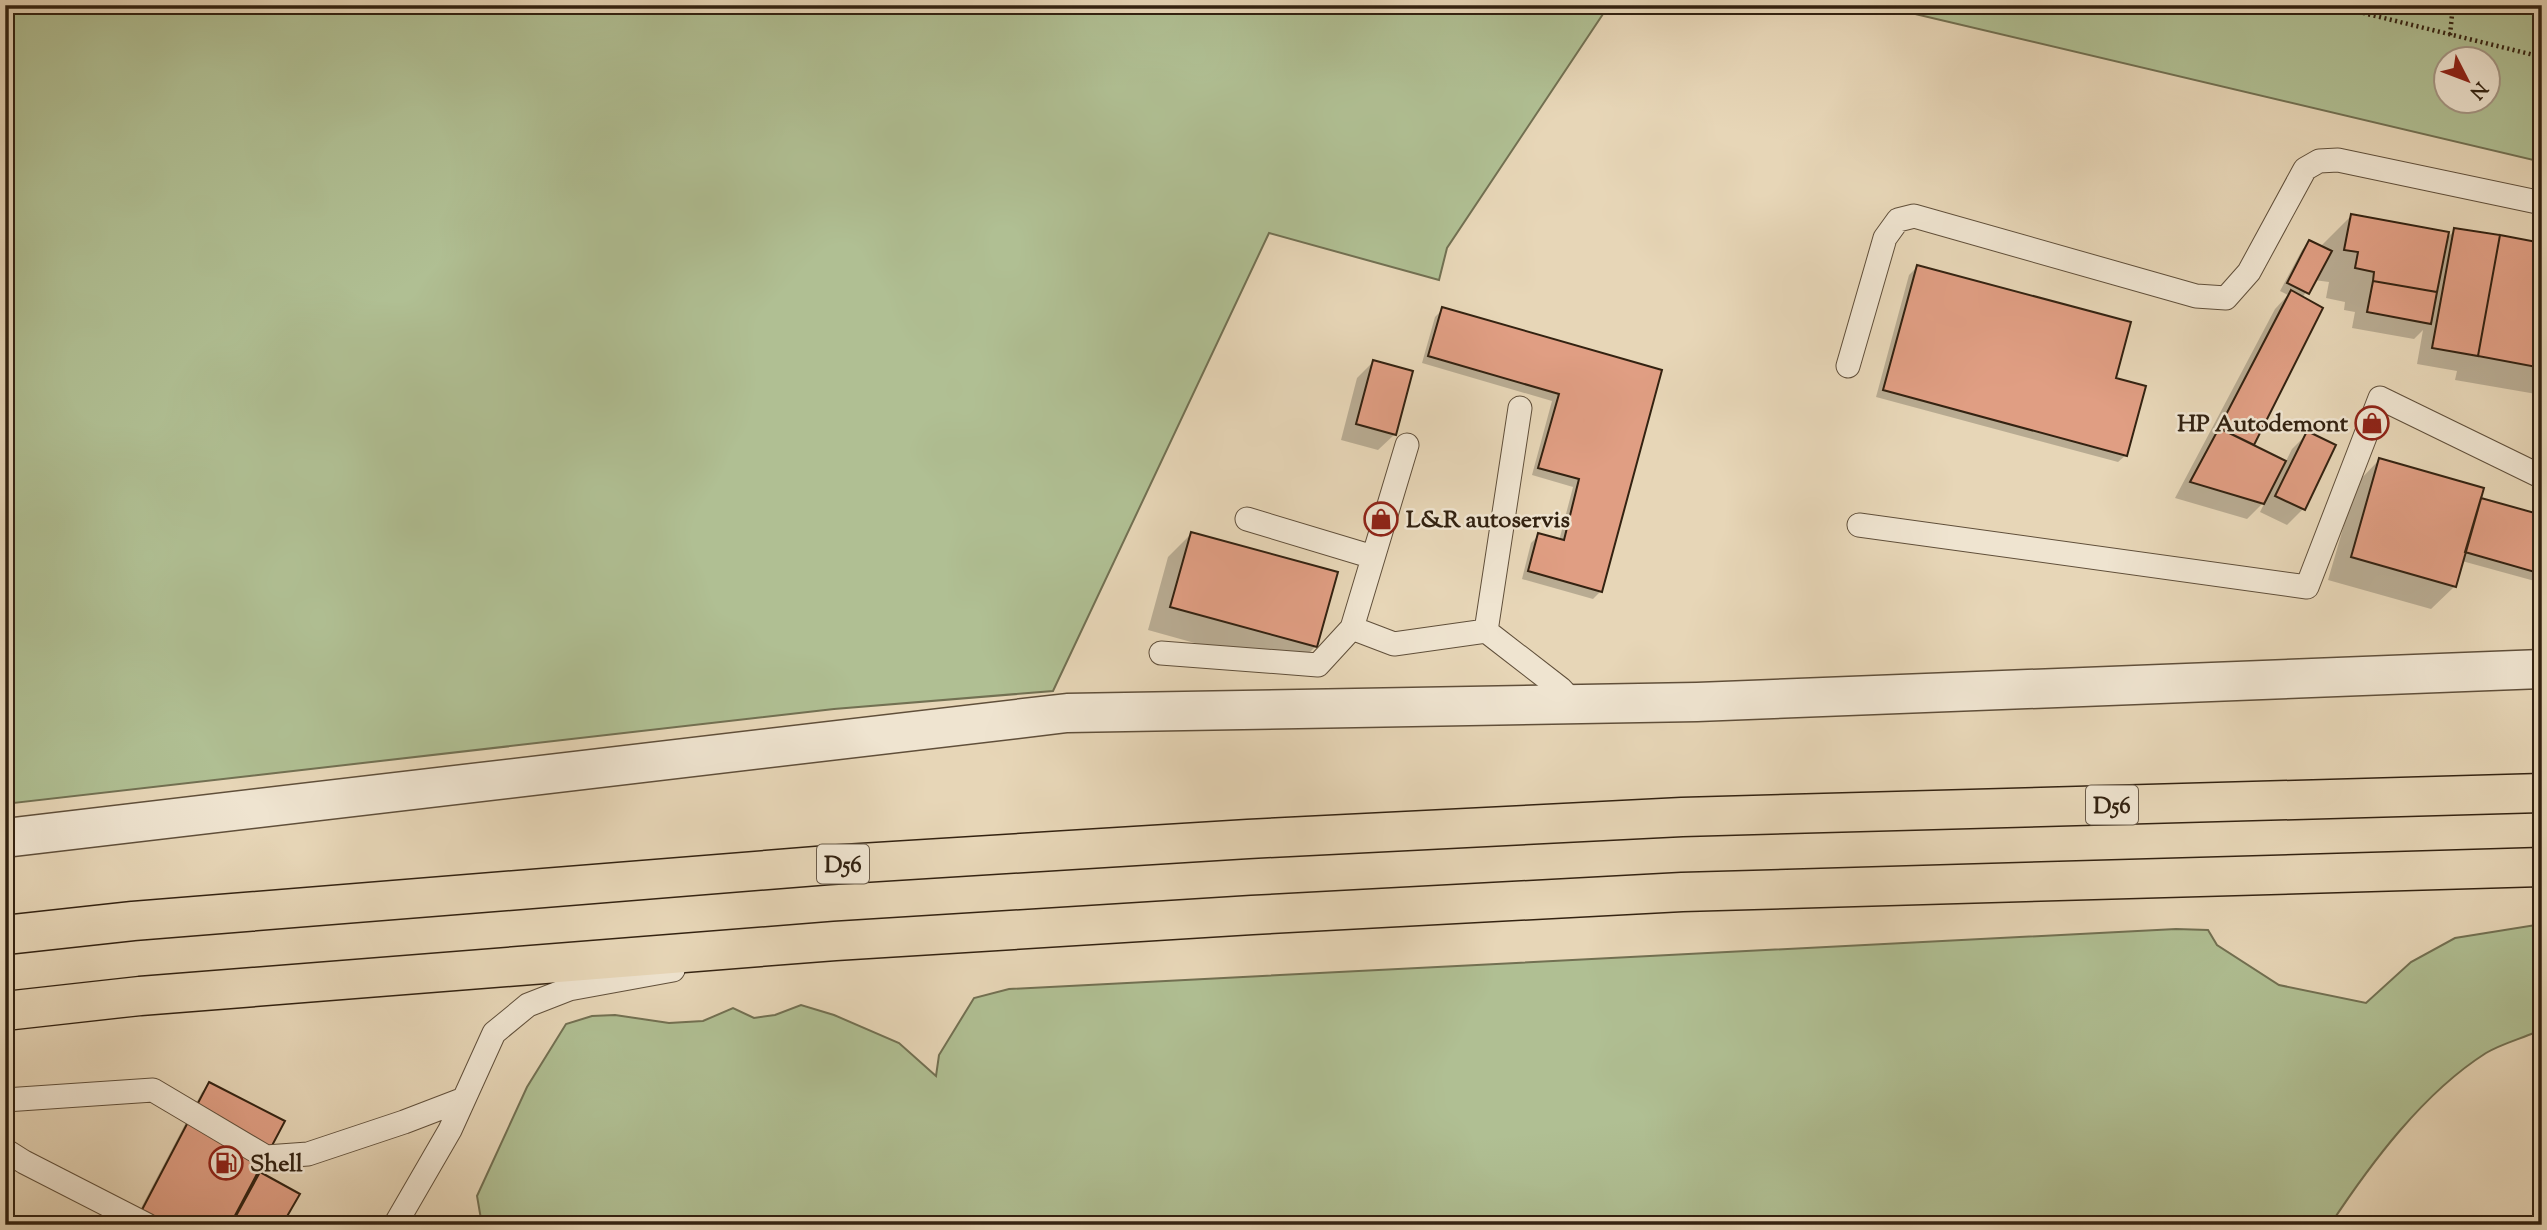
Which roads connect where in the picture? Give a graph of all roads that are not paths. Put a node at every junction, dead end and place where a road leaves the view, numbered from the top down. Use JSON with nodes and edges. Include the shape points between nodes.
{"nodes":[{"id":1,"x":2542,"y":203,"type":"edge"},
{"id":2,"x":1848,"y":366,"type":"dead end"},
{"id":3,"x":1520,"y":408,"type":"dead end"},
{"id":4,"x":1407,"y":445,"type":"dead end"},
{"id":5,"x":2542,"y":477,"type":"edge"},
{"id":6,"x":1247,"y":519,"type":"dead end"},
{"id":7,"x":1859,"y":525,"type":"dead end"},
{"id":8,"x":1373,"y":557,"type":"junction"},
{"id":9,"x":1352,"y":628,"type":"junction"},
{"id":10,"x":1486,"y":631,"type":"junction"},
{"id":11,"x":1161,"y":653,"type":"dead end"},
{"id":12,"x":2542,"y":669,"type":"edge"},
{"id":13,"x":1575,"y":704,"type":"junction"},
{"id":14,"x":2542,"y":793,"type":"edge"},
{"id":15,"x":5,"y":838,"type":"edge"},
{"id":16,"x":2542,"y":867,"type":"edge"},
{"id":17,"x":5,"y":935,"type":"edge"},
{"id":18,"x":835,"y":941,"type":"junction"},
{"id":19,"x":5,"y":1010,"type":"edge"},
{"id":20,"x":464,"y":1099,"type":"junction"},
{"id":21,"x":5,"y":1100,"type":"edge"},
{"id":22,"x":5,"y":1150,"type":"edge"},
{"id":23,"x":147,"y":1225,"type":"edge"},
{"id":24,"x":395,"y":1225,"type":"edge"}],
"edges":[{"from":1,"to":2,"type":"lane","via":[[2338,160],[2319,161],[2305,169],[2249,272],[2226,298],[2196,296],[1914,216],[1898,220],[1885,238]]},
{"from":3,"to":10,"type":"lane"},
{"from":4,"to":8,"type":"lane"},
{"from":5,"to":7,"type":"lane","via":[[2380,398],[2307,587]]},
{"from":6,"to":8,"type":"lane"},
{"from":8,"to":9,"type":"lane"},
{"from":9,"to":10,"type":"lane","via":[[1394,644]]},
{"from":9,"to":11,"type":"lane","via":[[1318,666]]},
{"from":10,"to":13,"type":"lane"},
{"from":12,"to":13,"type":"street"},
{"from":13,"to":15,"type":"street","via":[[1067,713]]},
{"from":14,"to":17,"type":"highway","number":"D56","via":[[1682,817],[1248,839],[829,865]]},
{"from":16,"to":18,"type":"highway","via":[[1682,892]]},
{"from":18,"to":19,"type":"highway"},
{"from":18,"to":20,"type":"lane","via":[[569,989],[528,1006],[494,1033]]},
{"from":20,"to":21,"type":"lane","via":[[308,1154],[266,1157],[153,1090]]},
{"from":20,"to":24,"type":"lane"},
{"from":22,"to":23,"type":"lane"}]}
